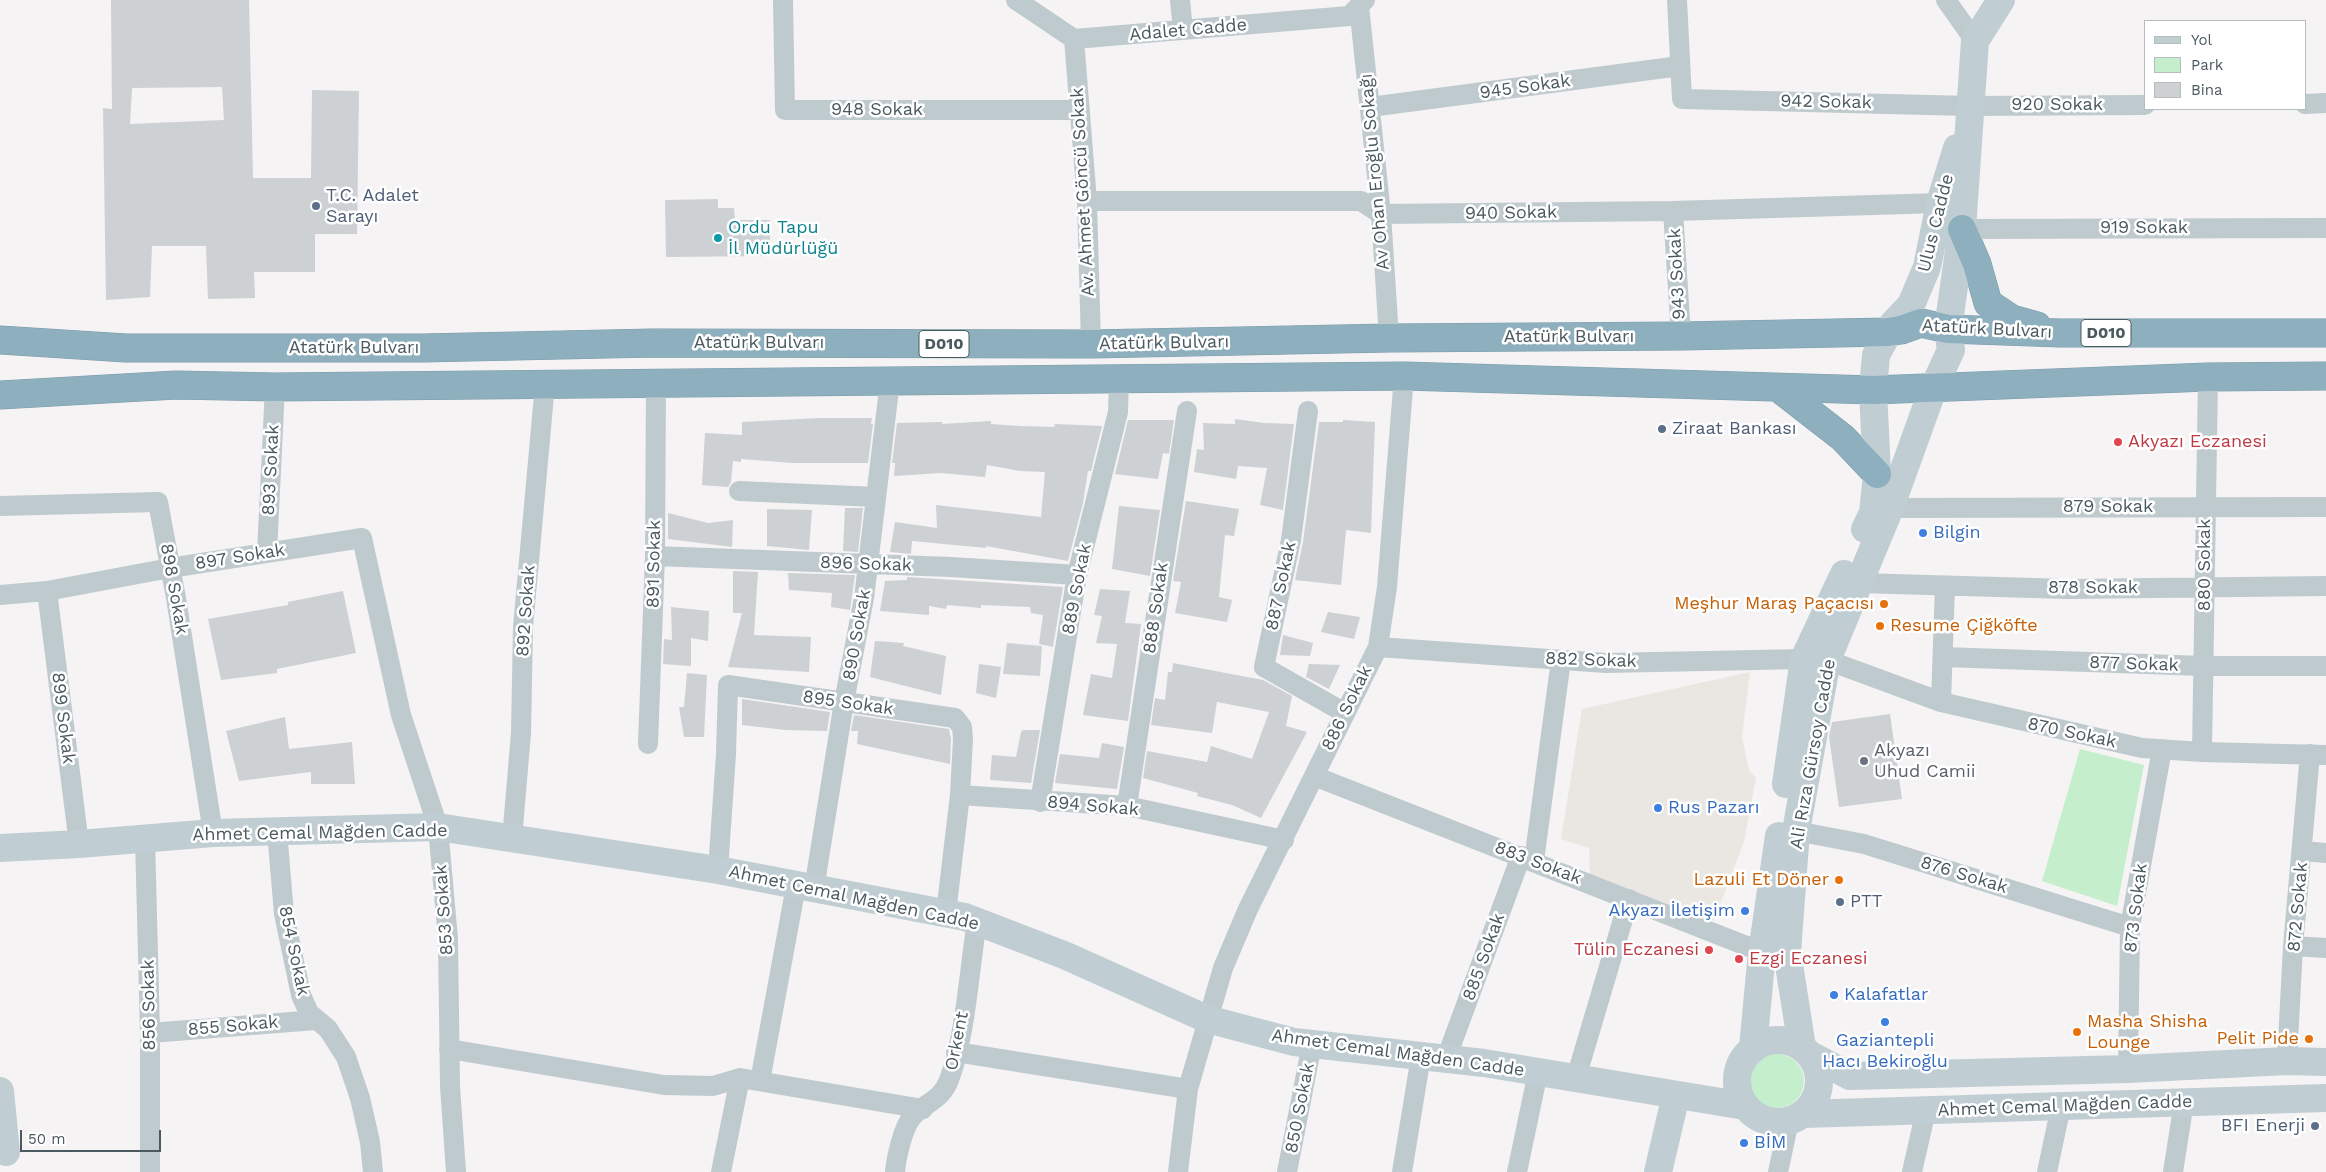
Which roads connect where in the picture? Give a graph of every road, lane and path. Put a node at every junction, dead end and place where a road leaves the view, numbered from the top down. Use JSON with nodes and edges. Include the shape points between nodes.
{"nodes":[{"id":1,"x":783,"y":0,"type":"edge"},
{"id":2,"x":1016,"y":0,"type":"edge"},
{"id":3,"x":1180,"y":0,"type":"edge"},
{"id":4,"x":1677,"y":0,"type":"edge"},
{"id":5,"x":1946,"y":0,"type":"edge"},
{"id":6,"x":2001,"y":0,"type":"edge"},
{"id":7,"x":1362,"y":3,"type":"edge"},
{"id":8,"x":1183,"y":30,"type":"junction"},
{"id":9,"x":1074,"y":39,"type":"junction"},
{"id":10,"x":1975,"y":41,"type":"junction"},
{"id":11,"x":1680,"y":66,"type":"junction"},
{"id":12,"x":2144,"y":104,"type":"edge"},
{"id":13,"x":2306,"y":104,"type":"edge"},
{"id":14,"x":2326,"y":104,"type":"edge"},
{"id":15,"x":1970,"y":106,"type":"junction"},
{"id":16,"x":1370,"y":107,"type":"junction"},
{"id":17,"x":1080,"y":110,"type":"junction"},
{"id":18,"x":1087,"y":201,"type":"junction"},
{"id":19,"x":1940,"y":203,"type":"junction"},
{"id":20,"x":1673,"y":211,"type":"junction"},
{"id":21,"x":1381,"y":214,"type":"junction"},
{"id":22,"x":2326,"y":228,"type":"edge"},
{"id":23,"x":1962,"y":229,"type":"junction"},
{"id":24,"x":1948,"y":329,"type":"junction"},
{"id":25,"x":1888,"y":332,"type":"junction"},
{"id":26,"x":2060,"y":333,"type":"junction"},
{"id":27,"x":2326,"y":333,"type":"edge"},
{"id":28,"x":1680,"y":336,"type":"junction"},
{"id":29,"x":1389,"y":338,"type":"junction"},
{"id":30,"x":0,"y":340,"type":"edge"},
{"id":31,"x":1090,"y":344,"type":"junction"},
{"id":32,"x":1404,"y":376,"type":"junction"},
{"id":33,"x":2326,"y":376,"type":"edge"},
{"id":34,"x":2208,"y":377,"type":"junction"},
{"id":35,"x":1119,"y":378,"type":"junction"},
{"id":36,"x":890,"y":381,"type":"junction"},
{"id":37,"x":656,"y":383,"type":"junction"},
{"id":38,"x":545,"y":384,"type":"junction"},
{"id":39,"x":274,"y":387,"type":"junction"},
{"id":40,"x":1780,"y":389,"type":"junction"},
{"id":41,"x":1933,"y":389,"type":"junction"},
{"id":42,"x":1873,"y":390,"type":"junction"},
{"id":43,"x":0,"y":395,"type":"edge"},
{"id":44,"x":1187,"y":411,"type":"dead end"},
{"id":45,"x":1308,"y":411,"type":"dead end"},
{"id":46,"x":1877,"y":474,"type":"junction"},
{"id":47,"x":739,"y":491,"type":"dead end"},
{"id":48,"x":876,"y":497,"type":"junction"},
{"id":49,"x":0,"y":506,"type":"edge"},
{"id":50,"x":2206,"y":507,"type":"junction"},
{"id":51,"x":2326,"y":507,"type":"edge"},
{"id":52,"x":1890,"y":508,"type":"junction"},
{"id":53,"x":362,"y":538,"type":"joint"},
{"id":54,"x":267,"y":553,"type":"junction"},
{"id":55,"x":655,"y":556,"type":"junction"},
{"id":56,"x":868,"y":565,"type":"junction"},
{"id":57,"x":170,"y":568,"type":"junction"},
{"id":58,"x":1077,"y":575,"type":"junction"},
{"id":59,"x":1859,"y":583,"type":"junction"},
{"id":60,"x":1945,"y":586,"type":"junction"},
{"id":61,"x":2326,"y":586,"type":"edge"},
{"id":62,"x":2206,"y":587,"type":"junction"},
{"id":63,"x":47,"y":591,"type":"junction"},
{"id":64,"x":0,"y":595,"type":"edge"},
{"id":65,"x":1378,"y":648,"type":"junction"},
{"id":66,"x":1943,"y":657,"type":"junction"},
{"id":67,"x":1561,"y":660,"type":"junction"},
{"id":68,"x":1816,"y":660,"type":"junction"},
{"id":69,"x":2204,"y":666,"type":"junction"},
{"id":70,"x":2326,"y":666,"type":"edge"},
{"id":71,"x":844,"y":702,"type":"junction"},
{"id":72,"x":1941,"y":702,"type":"junction"},
{"id":73,"x":1345,"y":713,"type":"junction"},
{"id":74,"x":648,"y":744,"type":"dead end"},
{"id":75,"x":2162,"y":749,"type":"junction"},
{"id":76,"x":2202,"y":752,"type":"junction"},
{"id":77,"x":2318,"y":755,"type":"edge"},
{"id":78,"x":1314,"y":776,"type":"junction"},
{"id":79,"x":960,"y":795,"type":"junction"},
{"id":80,"x":1040,"y":802,"type":"junction"},
{"id":81,"x":1127,"y":806,"type":"junction"},
{"id":82,"x":438,"y":827,"type":"junction"},
{"id":83,"x":277,"y":831,"type":"junction"},
{"id":84,"x":1796,"y":831,"type":"junction"},
{"id":85,"x":213,"y":833,"type":"junction"},
{"id":86,"x":144,"y":838,"type":"junction"},
{"id":87,"x":512,"y":839,"type":"junction"},
{"id":88,"x":1284,"y":840,"type":"junction"},
{"id":89,"x":79,"y":844,"type":"junction"},
{"id":90,"x":0,"y":848,"type":"edge"},
{"id":91,"x":2303,"y":852,"type":"junction"},
{"id":92,"x":2326,"y":853,"type":"edge"},
{"id":93,"x":1528,"y":859,"type":"junction"},
{"id":94,"x":718,"y":870,"type":"junction"},
{"id":95,"x":805,"y":887,"type":"junction"},
{"id":96,"x":1629,"y":899,"type":"junction"},
{"id":97,"x":946,"y":913,"type":"junction"},
{"id":98,"x":976,"y":922,"type":"junction"},
{"id":99,"x":2130,"y":927,"type":"junction"},
{"id":100,"x":2293,"y":946,"type":"junction"},
{"id":101,"x":2326,"y":948,"type":"edge"},
{"id":102,"x":1762,"y":952,"type":"junction"},
{"id":103,"x":316,"y":1020,"type":"junction"},
{"id":104,"x":1207,"y":1020,"type":"junction"},
{"id":105,"x":150,"y":1032,"type":"junction"},
{"id":106,"x":1312,"y":1044,"type":"junction"},
{"id":107,"x":1753,"y":1048,"type":"junction"},
{"id":108,"x":449,"y":1049,"type":"junction"},
{"id":109,"x":956,"y":1052,"type":"junction"},
{"id":110,"x":1807,"y":1052,"type":"junction"},
{"id":111,"x":1434,"y":1057,"type":"junction"},
{"id":112,"x":2287,"y":1061,"type":"junction"},
{"id":113,"x":2326,"y":1062,"type":"edge"},
{"id":114,"x":2128,"y":1069,"type":"junction"},
{"id":115,"x":1538,"y":1072,"type":"junction"},
{"id":116,"x":740,"y":1078,"type":"junction"},
{"id":117,"x":1576,"y":1078,"type":"junction"},
{"id":118,"x":760,"y":1081,"type":"junction"},
{"id":119,"x":1188,"y":1088,"type":"junction"},
{"id":120,"x":0,"y":1090,"type":"edge"},
{"id":121,"x":1676,"y":1095,"type":"junction"},
{"id":122,"x":2326,"y":1098,"type":"edge"},
{"id":123,"x":2184,"y":1102,"type":"junction"},
{"id":124,"x":1745,"y":1106,"type":"junction"},
{"id":125,"x":2061,"y":1106,"type":"junction"},
{"id":126,"x":924,"y":1109,"type":"junction"},
{"id":127,"x":1926,"y":1110,"type":"junction"},
{"id":128,"x":1796,"y":1118,"type":"junction"},
{"id":129,"x":4,"y":1157,"type":"edge"},
{"id":130,"x":150,"y":1172,"type":"edge"},
{"id":131,"x":373,"y":1172,"type":"edge"},
{"id":132,"x":456,"y":1172,"type":"edge"},
{"id":133,"x":721,"y":1172,"type":"edge"},
{"id":134,"x":895,"y":1172,"type":"edge"},
{"id":135,"x":1178,"y":1172,"type":"edge"},
{"id":136,"x":1287,"y":1172,"type":"edge"},
{"id":137,"x":1402,"y":1172,"type":"edge"},
{"id":138,"x":1517,"y":1172,"type":"edge"},
{"id":139,"x":1658,"y":1172,"type":"edge"},
{"id":140,"x":1778,"y":1172,"type":"edge"},
{"id":141,"x":1912,"y":1172,"type":"edge"},
{"id":142,"x":2047,"y":1172,"type":"edge"},
{"id":143,"x":2173,"y":1172,"type":"edge"}],
"edges":[{"from":1,"to":17,"type":"street","name":"948 Sokak","via":[[785,110]]},
{"from":2,"to":9,"type":"street"},
{"from":3,"to":8,"type":"street"},
{"from":4,"to":11,"type":"street"},
{"from":5,"to":10,"type":"street"},
{"from":6,"to":10,"type":"main road","name":"Ulus Cadde"},
{"from":7,"to":8,"type":"street","name":"Adalet Cadde","via":[[1349,16]]},
{"from":7,"to":16,"type":"street","name":"Av Ohan Eroğlu Sokağı"},
{"from":8,"to":9,"type":"street","name":"Adalet Cadde"},
{"from":9,"to":17,"type":"street","name":"Av. Ahmet Göncü Sokak"},
{"from":10,"to":15,"type":"main road","name":"Ulus Cadde"},
{"from":11,"to":15,"type":"street","name":"942 Sokak","via":[[1682,99]]},
{"from":11,"to":16,"type":"street","name":"945 Sokak"},
{"from":12,"to":15,"type":"street","name":"920 Sokak"},
{"from":13,"to":14,"type":"street"},
{"from":15,"to":19,"type":"main road","name":"Ulus Cadde"},
{"from":15,"to":23,"type":"main road","name":"Ulus Cadde"},
{"from":16,"to":21,"type":"street","name":"Av Ohan Eroğlu Sokağı"},
{"from":17,"to":18,"type":"street","name":"Av. Ahmet Göncü Sokak"},
{"from":18,"to":21,"type":"street","name":"940 Sokak","via":[[1361,202]]},
{"from":18,"to":31,"type":"street","name":"Av. Ahmet Göncü Sokak"},
{"from":19,"to":20,"type":"street","name":"940 Sokak"},
{"from":19,"to":25,"type":"main road","name":"Ulus Cadde","via":[[1927,267],[1911,305]]},
{"from":20,"to":21,"type":"street","name":"940 Sokak"},
{"from":20,"to":28,"type":"street","name":"943 Sokak"},
{"from":21,"to":29,"type":"street","name":"Av Ohan Eroğlu Sokağı"},
{"from":22,"to":23,"type":"street","name":"919 Sokak"},
{"from":23,"to":24,"type":"main road","name":"Ulus Cadde"},
{"from":23,"to":26,"type":"highway","via":[[1977,264],[1988,303],[2012,319]]},
{"from":24,"to":25,"type":"highway","name":"Atatürk Bulvarı","number":"D010","via":[[1921,323]]},
{"from":24,"to":26,"type":"highway","name":"Atatürk Bulvarı","number":"D010"},
{"from":24,"to":41,"type":"main road","name":"Ulus Cadde","via":[[1951,350]]},
{"from":25,"to":28,"type":"highway","name":"Atatürk Bulvarı","number":"D010"},
{"from":25,"to":42,"type":"main road","name":"Ulus Cadde","via":[[1876,355]]},
{"from":26,"to":27,"type":"highway","name":"Atatürk Bulvarı","number":"D010"},
{"from":28,"to":29,"type":"highway","name":"Atatürk Bulvarı","number":"D010"},
{"from":29,"to":31,"type":"highway","name":"Atatürk Bulvarı","number":"D010"},
{"from":30,"to":31,"type":"highway","name":"Atatürk Bulvarı","number":"D010","via":[[126,348],[423,348],[652,343]]},
{"from":32,"to":35,"type":"highway","name":"Atatürk Bulvarı","number":"D010"},
{"from":32,"to":40,"type":"highway","name":"Atatürk Bulvarı","number":"D010"},
{"from":32,"to":65,"type":"street","name":"886 Sokak","via":[[1388,587]]},
{"from":33,"to":34,"type":"highway","name":"Atatürk Bulvarı","number":"D010"},
{"from":34,"to":41,"type":"highway","name":"Atatürk Bulvarı","number":"D010"},
{"from":34,"to":50,"type":"street","name":"880 Sokak"},
{"from":35,"to":36,"type":"highway","name":"Atatürk Bulvarı","number":"D010"},
{"from":35,"to":58,"type":"street","name":"889 Sokak","via":[[1118,412]]},
{"from":36,"to":37,"type":"highway","name":"Atatürk Bulvarı","number":"D010"},
{"from":36,"to":48,"type":"street","name":"890 Sokak"},
{"from":37,"to":38,"type":"highway","name":"Atatürk Bulvarı","number":"D010"},
{"from":37,"to":55,"type":"street","name":"891 Sokak"},
{"from":38,"to":39,"type":"highway","name":"Atatürk Bulvarı","number":"D010"},
{"from":38,"to":87,"type":"street","name":"892 Sokak","via":[[524,627],[521,733]]},
{"from":39,"to":43,"type":"highway","name":"Atatürk Bulvarı","number":"D010","via":[[176,385]]},
{"from":39,"to":54,"type":"street","name":"893 Sokak"},
{"from":40,"to":42,"type":"highway","name":"Atatürk Bulvarı","number":"D010"},
{"from":40,"to":46,"type":"highway","via":[[1844,438]]},
{"from":41,"to":42,"type":"highway","name":"Atatürk Bulvarı","number":"D010"},
{"from":41,"to":52,"type":"main road","name":"Ali Rıza Gürsoy Cadde"},
{"from":42,"to":46,"type":"main road","name":"Ali Rıza Gürsoy Cadde"},
{"from":44,"to":81,"type":"street","name":"888 Sokak"},
{"from":45,"to":73,"type":"street","name":"887 Sokak","via":[[1291,540],[1264,667]]},
{"from":46,"to":68,"type":"main road","name":"Ali Rıza Gürsoy Cadde","via":[[1873,513]]},
{"from":47,"to":48,"type":"street"},
{"from":48,"to":56,"type":"street","name":"890 Sokak"},
{"from":49,"to":57,"type":"street","name":"898 Sokak","via":[[158,502]]},
{"from":50,"to":51,"type":"street","name":"879 Sokak"},
{"from":50,"to":52,"type":"street","name":"879 Sokak"},
{"from":50,"to":62,"type":"street","name":"880 Sokak"},
{"from":52,"to":59,"type":"main road","name":"Ali Rıza Gürsoy Cadde"},
{"from":53,"to":54,"type":"street","name":"897 Sokak"},
{"from":53,"to":82,"type":"street","name":"853 Sokak","via":[[401,714]]},
{"from":54,"to":57,"type":"street","name":"897 Sokak"},
{"from":55,"to":56,"type":"street","name":"896 Sokak"},
{"from":55,"to":74,"type":"street","name":"891 Sokak"},
{"from":56,"to":58,"type":"street","name":"896 Sokak"},
{"from":56,"to":71,"type":"street","name":"890 Sokak"},
{"from":57,"to":63,"type":"street","name":"897 Sokak"},
{"from":57,"to":85,"type":"street","name":"898 Sokak"},
{"from":58,"to":80,"type":"street","name":"889 Sokak"},
{"from":59,"to":60,"type":"street","name":"878 Sokak"},
{"from":59,"to":68,"type":"main road","name":"Ali Rıza Gürsoy Cadde"},
{"from":60,"to":62,"type":"street","name":"878 Sokak","via":[[2067,589]]},
{"from":60,"to":66,"type":"street"},
{"from":61,"to":62,"type":"street","name":"878 Sokak"},
{"from":62,"to":69,"type":"street","name":"880 Sokak"},
{"from":63,"to":64,"type":"street","name":"897 Sokak"},
{"from":63,"to":89,"type":"street","name":"899 Sokak"},
{"from":65,"to":67,"type":"street","name":"882 Sokak"},
{"from":65,"to":73,"type":"street","name":"886 Sokak"},
{"from":66,"to":69,"type":"street","name":"877 Sokak"},
{"from":66,"to":72,"type":"street"},
{"from":67,"to":68,"type":"street","name":"882 Sokak","via":[[1606,663]]},
{"from":67,"to":93,"type":"street","name":"885 Sokak"},
{"from":68,"to":72,"type":"street","name":"870 Sokak"},
{"from":68,"to":84,"type":"main road","name":"Ali Rıza Gürsoy Cadde"},
{"from":68,"to":102,"type":"main road","name":"Ali Rıza Gürsoy Cadde"},
{"from":69,"to":70,"type":"street","name":"877 Sokak"},
{"from":69,"to":76,"type":"street","name":"880 Sokak"},
{"from":71,"to":79,"type":"street","name":"895 Sokak","via":[[955,718],[962,727]]},
{"from":71,"to":94,"type":"street","name":"895 Sokak","via":[[728,685]]},
{"from":71,"to":95,"type":"street","name":"890 Sokak"},
{"from":72,"to":75,"type":"street","name":"870 Sokak","via":[[2142,748]]},
{"from":73,"to":78,"type":"street","name":"886 Sokak"},
{"from":75,"to":76,"type":"street","name":"870 Sokak"},
{"from":75,"to":99,"type":"street","name":"873 Sokak"},
{"from":76,"to":77,"type":"street","name":"870 Sokak"},
{"from":77,"to":91,"type":"street","name":"872 Sokak"},
{"from":78,"to":88,"type":"street","name":"886 Sokak"},
{"from":78,"to":93,"type":"street","name":"883 Sokak"},
{"from":79,"to":80,"type":"street","name":"894 Sokak"},
{"from":79,"to":97,"type":"street","name":"895 Sokak"},
{"from":80,"to":81,"type":"street","name":"894 Sokak"},
{"from":81,"to":88,"type":"street","name":"894 Sokak"},
{"from":82,"to":83,"type":"main road","name":"Ahmet Cemal Mağden Cadde"},
{"from":82,"to":87,"type":"main road","name":"Ahmet Cemal Mağden Cadde"},
{"from":82,"to":108,"type":"street","name":"853 Sokak","via":[[448,939]]},
{"from":83,"to":85,"type":"main road","name":"Ahmet Cemal Mağden Cadde"},
{"from":83,"to":103,"type":"street","name":"854 Sokak","via":[[286,923],[301,995]]},
{"from":84,"to":99,"type":"street","name":"876 Sokak","via":[[1864,844]]},
{"from":84,"to":110,"type":"main road","name":"Ali Rıza Gürsoy Cadde","via":[[1787,952]]},
{"from":85,"to":86,"type":"main road","name":"Ahmet Cemal Mağden Cadde"},
{"from":86,"to":89,"type":"main road","name":"Ahmet Cemal Mağden Cadde"},
{"from":86,"to":105,"type":"street","name":"856 Sokak"},
{"from":87,"to":94,"type":"main road","name":"Ahmet Cemal Mağden Cadde"},
{"from":88,"to":104,"type":"street","name":"886 Sokak","via":[[1244,917],[1223,968]]},
{"from":89,"to":90,"type":"main road","name":"Ahmet Cemal Mağden Cadde"},
{"from":91,"to":92,"type":"street"},
{"from":91,"to":100,"type":"street","name":"872 Sokak"},
{"from":93,"to":96,"type":"street","name":"883 Sokak"},
{"from":93,"to":111,"type":"street","name":"885 Sokak"},
{"from":94,"to":95,"type":"main road","name":"Ahmet Cemal Mağden Cadde"},
{"from":95,"to":97,"type":"main road","name":"Ahmet Cemal Mağden Cadde"},
{"from":95,"to":118,"type":"street"},
{"from":96,"to":102,"type":"street","name":"883 Sokak"},
{"from":96,"to":117,"type":"street"},
{"from":97,"to":98,"type":"main road","name":"Ahmet Cemal Mağden Cadde"},
{"from":98,"to":104,"type":"main road","name":"Ahmet Cemal Mağden Cadde","via":[[1064,955]]},
{"from":98,"to":109,"type":"street","name":"Orkent"},
{"from":99,"to":114,"type":"street","name":"873 Sokak"},
{"from":100,"to":101,"type":"street"},
{"from":100,"to":112,"type":"street","name":"872 Sokak"},
{"from":102,"to":107,"type":"main road","name":"Ali Rıza Gürsoy Cadde"},
{"from":103,"to":105,"type":"street","name":"855 Sokak"},
{"from":103,"to":131,"type":"street","name":"854 Sokak","via":[[328,1029],[346,1057],[360,1098]]},
{"from":104,"to":106,"type":"main road","name":"Ahmet Cemal Mağden Cadde"},
{"from":104,"to":119,"type":"street","name":"886 Sokak"},
{"from":105,"to":130,"type":"street","name":"856 Sokak"},
{"from":106,"to":111,"type":"main road","name":"Ahmet Cemal Mağden Cadde"},
{"from":106,"to":136,"type":"street","name":"850 Sokak"},
{"from":107,"to":110,"type":"main road","via":[[1778,1040],[1790,1041]]},
{"from":107,"to":124,"type":"main road","via":[[1744,1057],[1736,1082]]},
{"from":108,"to":116,"type":"street","via":[[664,1085],[712,1086]]},
{"from":108,"to":132,"type":"street","name":"853 Sokak"},
{"from":109,"to":119,"type":"street"},
{"from":109,"to":126,"type":"street","name":"Orkent","via":[[948,1082],[935,1101]]},
{"from":110,"to":114,"type":"main road","name":"Ahmet Cemal Mağden Cadde","via":[[1850,1076]]},
{"from":110,"to":128,"type":"main road","via":[[1818,1068],[1818,1094],[1812,1105]]},
{"from":111,"to":115,"type":"main road","name":"Ahmet Cemal Mağden Cadde"},
{"from":111,"to":137,"type":"street","name":"885 Sokak"},
{"from":112,"to":113,"type":"main road","name":"Ahmet Cemal Mağden Cadde"},
{"from":112,"to":114,"type":"main road","name":"Ahmet Cemal Mağden Cadde"},
{"from":115,"to":117,"type":"main road","name":"Ahmet Cemal Mağden Cadde"},
{"from":115,"to":138,"type":"street"},
{"from":116,"to":118,"type":"street"},
{"from":116,"to":133,"type":"street"},
{"from":117,"to":121,"type":"main road","name":"Ahmet Cemal Mağden Cadde"},
{"from":118,"to":126,"type":"street"},
{"from":119,"to":135,"type":"street","name":"886 Sokak"},
{"from":120,"to":129,"type":"main road"},
{"from":121,"to":124,"type":"main road","name":"Ahmet Cemal Mağden Cadde"},
{"from":121,"to":139,"type":"main road"},
{"from":122,"to":123,"type":"main road","name":"Ahmet Cemal Mağden Cadde"},
{"from":123,"to":125,"type":"main road","name":"Ahmet Cemal Mağden Cadde"},
{"from":123,"to":143,"type":"street"},
{"from":124,"to":128,"type":"main road","via":[[1754,1115],[1776,1123]]},
{"from":125,"to":127,"type":"main road","name":"Ahmet Cemal Mağden Cadde"},
{"from":125,"to":142,"type":"street"},
{"from":126,"to":134,"type":"street","name":"Orkent","via":[[911,1118],[902,1139]]},
{"from":127,"to":128,"type":"main road","name":"Ahmet Cemal Mağden Cadde"},
{"from":127,"to":141,"type":"street"},
{"from":128,"to":140,"type":"street"}]}
